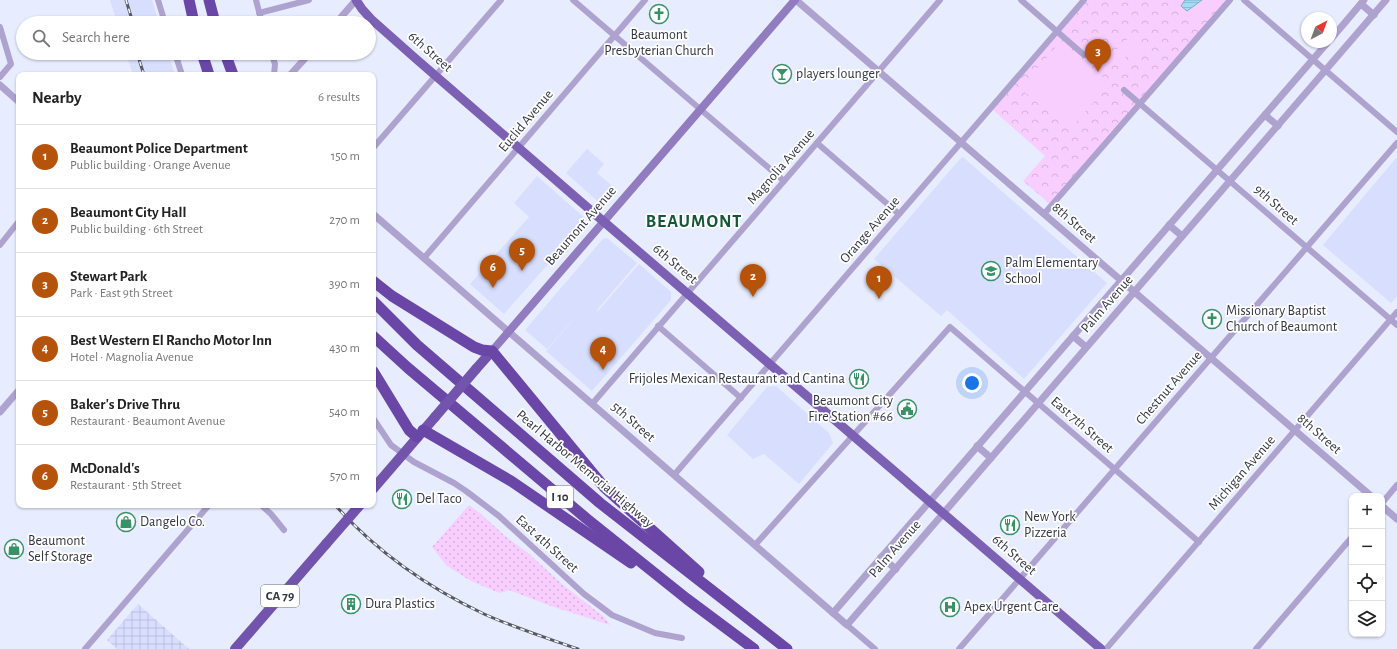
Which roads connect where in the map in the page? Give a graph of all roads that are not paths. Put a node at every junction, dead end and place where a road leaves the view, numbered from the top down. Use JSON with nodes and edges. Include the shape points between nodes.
{"nodes":[{"id":1,"x":158,"y":0,"type":"edge"},
{"id":2,"x":189,"y":0,"type":"edge"},
{"id":3,"x":209,"y":0,"type":"edge"},
{"id":4,"x":256,"y":0,"type":"edge"},
{"id":5,"x":309,"y":0,"type":"edge"},
{"id":6,"x":356,"y":0,"type":"edge"},
{"id":7,"x":501,"y":0,"type":"edge"},
{"id":8,"x":573,"y":0,"type":"edge"},
{"id":9,"x":645,"y":0,"type":"edge"},
{"id":10,"x":796,"y":0,"type":"edge"},
{"id":11,"x":940,"y":0,"type":"edge"},
{"id":12,"x":1021,"y":0,"type":"edge"},
{"id":13,"x":1084,"y":0,"type":"edge"},
{"id":14,"x":1230,"y":0,"type":"edge"},
{"id":15,"x":1244,"y":0,"type":"edge"},
{"id":16,"x":1386,"y":0,"type":"edge"},
{"id":17,"x":1363,"y":2,"type":"edge"},
{"id":18,"x":260,"y":13,"type":"junction"},
{"id":19,"x":1374,"y":15,"type":"junction"},
{"id":20,"x":163,"y":16,"type":"edge"},
{"id":21,"x":192,"y":16,"type":"edge"},
{"id":22,"x":213,"y":16,"type":"edge"},
{"id":23,"x":261,"y":16,"type":"edge"},
{"id":24,"x":342,"y":16,"type":"edge"},
{"id":25,"x":368,"y":16,"type":"edge"},
{"id":26,"x":376,"y":23,"type":"edge"},
{"id":27,"x":0,"y":27,"type":"edge"},
{"id":28,"x":1337,"y":31,"type":"edge"},
{"id":29,"x":1057,"y":32,"type":"junction"},
{"id":30,"x":614,"y":36,"type":"junction"},
{"id":31,"x":1323,"y":48,"type":"edge"},
{"id":32,"x":1084,"y":55,"type":"dead end"},
{"id":33,"x":1313,"y":59,"type":"junction"},
{"id":34,"x":177,"y":60,"type":"edge"},
{"id":35,"x":204,"y":60,"type":"edge"},
{"id":36,"x":228,"y":60,"type":"edge"},
{"id":37,"x":274,"y":60,"type":"edge"},
{"id":38,"x":304,"y":60,"type":"edge"},
{"id":39,"x":1326,"y":70,"type":"junction"},
{"id":40,"x":181,"y":72,"type":"edge"},
{"id":41,"x":208,"y":72,"type":"edge"},
{"id":42,"x":232,"y":72,"type":"edge"},
{"id":43,"x":274,"y":72,"type":"edge"},
{"id":44,"x":293,"y":72,"type":"edge"},
{"id":45,"x":879,"y":72,"type":"junction"},
{"id":46,"x":436,"y":76,"type":"junction"},
{"id":47,"x":0,"y":77,"type":"edge"},
{"id":48,"x":0,"y":85,"type":"edge"},
{"id":49,"x":1124,"y":90,"type":"dead end"},
{"id":50,"x":16,"y":99,"type":"edge"},
{"id":51,"x":1140,"y":103,"type":"junction"},
{"id":52,"x":700,"y":110,"type":"junction"},
{"id":53,"x":1265,"y":115,"type":"junction"},
{"id":54,"x":1278,"y":126,"type":"junction"},
{"id":55,"x":1397,"y":132,"type":"edge"},
{"id":56,"x":817,"y":143,"type":"junction"},
{"id":57,"x":962,"y":143,"type":"junction"},
{"id":58,"x":1397,"y":143,"type":"edge"},
{"id":59,"x":376,"y":145,"type":"edge"},
{"id":60,"x":519,"y":148,"type":"junction"},
{"id":61,"x":1217,"y":170,"type":"junction"},
{"id":62,"x":784,"y":181,"type":"junction"},
{"id":63,"x":1229,"y":181,"type":"junction"},
{"id":64,"x":899,"y":214,"type":"junction"},
{"id":65,"x":1044,"y":214,"type":"junction"},
{"id":66,"x":376,"y":217,"type":"edge"},
{"id":67,"x":603,"y":221,"type":"junction"},
{"id":68,"x":16,"y":225,"type":"edge"},
{"id":69,"x":1169,"y":225,"type":"junction"},
{"id":70,"x":1182,"y":236,"type":"junction"},
{"id":71,"x":0,"y":245,"type":"edge"},
{"id":72,"x":1307,"y":247,"type":"junction"},
{"id":73,"x":424,"y":258,"type":"junction"},
{"id":74,"x":1121,"y":281,"type":"junction"},
{"id":75,"x":376,"y":283,"type":"edge"},
{"id":76,"x":1134,"y":292,"type":"junction"},
{"id":77,"x":687,"y":293,"type":"junction"},
{"id":78,"x":376,"y":304,"type":"edge"},
{"id":79,"x":1397,"y":312,"type":"edge"},
{"id":80,"x":1391,"y":320,"type":"junction"},
{"id":81,"x":1397,"y":325,"type":"edge"},
{"id":82,"x":658,"y":326,"type":"junction"},
{"id":83,"x":508,"y":331,"type":"junction"},
{"id":84,"x":1073,"y":336,"type":"junction"},
{"id":85,"x":376,"y":339,"type":"edge"},
{"id":86,"x":1086,"y":347,"type":"junction"},
{"id":87,"x":492,"y":351,"type":"junction"},
{"id":88,"x":1211,"y":358,"type":"junction"},
{"id":89,"x":770,"y":364,"type":"junction"},
{"id":90,"x":376,"y":377,"type":"edge"},
{"id":91,"x":1025,"y":392,"type":"junction"},
{"id":92,"x":16,"y":393,"type":"edge"},
{"id":93,"x":741,"y":398,"type":"junction"},
{"id":94,"x":1038,"y":403,"type":"junction"},
{"id":95,"x":592,"y":404,"type":"junction"},
{"id":96,"x":0,"y":412,"type":"edge"},
{"id":97,"x":376,"y":422,"type":"edge"},
{"id":98,"x":1295,"y":431,"type":"junction"},
{"id":99,"x":420,"y":434,"type":"junction"},
{"id":100,"x":853,"y":435,"type":"junction"},
{"id":101,"x":977,"y":446,"type":"junction"},
{"id":102,"x":403,"y":454,"type":"junction"},
{"id":103,"x":991,"y":458,"type":"junction"},
{"id":104,"x":1115,"y":469,"type":"junction"},
{"id":105,"x":674,"y":475,"type":"junction"},
{"id":106,"x":1397,"y":485,"type":"edge"},
{"id":107,"x":376,"y":486,"type":"edge"},
{"id":108,"x":1367,"y":493,"type":"edge"},
{"id":109,"x":1385,"y":500,"type":"edge"},
{"id":110,"x":929,"y":501,"type":"junction"},
{"id":111,"x":1385,"y":507,"type":"edge"},
{"id":112,"x":206,"y":508,"type":"edge"},
{"id":113,"x":264,"y":508,"type":"edge"},
{"id":114,"x":357,"y":508,"type":"edge"},
{"id":115,"x":944,"y":513,"type":"junction"},
{"id":116,"x":1397,"y":519,"type":"edge"},
{"id":117,"x":284,"y":530,"type":"dead end"},
{"id":118,"x":1349,"y":541,"type":"edge"},
{"id":119,"x":1199,"y":542,"type":"junction"},
{"id":120,"x":755,"y":545,"type":"junction"},
{"id":121,"x":881,"y":557,"type":"junction"},
{"id":122,"x":896,"y":569,"type":"junction"},
{"id":123,"x":1020,"y":579,"type":"junction"},
{"id":124,"x":722,"y":597,"type":"junction"},
{"id":125,"x":687,"y":599,"type":"junction"},
{"id":126,"x":833,"y":613,"type":"junction"},
{"id":127,"x":847,"y":625,"type":"junction"},
{"id":128,"x":682,"y":638,"type":"dead end"},
{"id":129,"x":85,"y":649,"type":"edge"},
{"id":130,"x":234,"y":649,"type":"edge"},
{"id":131,"x":754,"y":649,"type":"edge"},
{"id":132,"x":787,"y":649,"type":"edge"},
{"id":133,"x":875,"y":649,"type":"edge"},
{"id":134,"x":960,"y":649,"type":"edge"},
{"id":135,"x":1101,"y":649,"type":"edge"},
{"id":136,"x":1106,"y":649,"type":"edge"},
{"id":137,"x":1256,"y":649,"type":"edge"}],
"edges":[{"from":1,"to":20,"type":"street"},
{"from":2,"to":21,"type":"highway"},
{"from":3,"to":22,"type":"highway"},
{"from":4,"to":18,"type":"street"},
{"from":5,"to":18,"type":"street"},
{"from":6,"to":24,"type":"street"},
{"from":6,"to":25,"type":"main road","name":"6th Street"},
{"from":7,"to":46,"type":"street"},
{"from":8,"to":30,"type":"street"},
{"from":9,"to":30,"type":"street","name":"Euclid Avenue"},
{"from":10,"to":45,"type":"street","name":"8th Street"},
{"from":10,"to":52,"type":"main road","name":"Beaumont Avenue"},
{"from":11,"to":45,"type":"street","name":"Magnolia Avenue"},
{"from":12,"to":29,"type":"street"},
{"from":13,"to":29,"type":"street","name":"Orange Avenue"},
{"from":14,"to":51,"type":"street"},
{"from":15,"to":33,"type":"street"},
{"from":16,"to":19,"type":"street","name":"Palm Avenue"},
{"from":17,"to":19,"type":"street"},
{"from":17,"to":28,"type":"street"},
{"from":18,"to":23,"type":"street"},
{"from":19,"to":39,"type":"street","name":"Palm Avenue"},
{"from":26,"to":46,"type":"main road","name":"6th Street"},
{"from":27,"to":47,"type":"street","via":[[11,64]]},
{"from":29,"to":32,"type":"street"},
{"from":29,"to":57,"type":"street","name":"Orange Avenue"},
{"from":30,"to":52,"type":"street"},
{"from":30,"to":60,"type":"street","name":"Euclid Avenue"},
{"from":31,"to":33,"type":"street","name":"Palm Avenue"},
{"from":33,"to":39,"type":"street"},
{"from":33,"to":53,"type":"street","name":"Palm Avenue"},
{"from":34,"to":40,"type":"street"},
{"from":35,"to":41,"type":"highway"},
{"from":36,"to":42,"type":"highway"},
{"from":37,"to":43,"type":"street"},
{"from":38,"to":44,"type":"street"},
{"from":39,"to":54,"type":"street","name":"Palm Avenue"},
{"from":39,"to":55,"type":"street"},
{"from":45,"to":56,"type":"street","name":"Magnolia Avenue"},
{"from":45,"to":57,"type":"street","name":"8th Street"},
{"from":46,"to":59,"type":"street"},
{"from":46,"to":60,"type":"main road","name":"6th Street"},
{"from":48,"to":50,"type":"street"},
{"from":49,"to":51,"type":"street","name":"9th Street"},
{"from":51,"to":61,"type":"street","name":"9th Street"},
{"from":51,"to":65,"type":"street"},
{"from":52,"to":62,"type":"street"},
{"from":52,"to":67,"type":"main road","name":"Beaumont Avenue"},
{"from":53,"to":54,"type":"street"},
{"from":53,"to":61,"type":"street","name":"Palm Avenue"},
{"from":54,"to":63,"type":"street","name":"Palm Avenue"},
{"from":56,"to":62,"type":"street","name":"Magnolia Avenue"},
{"from":56,"to":64,"type":"street"},
{"from":57,"to":64,"type":"street","name":"Orange Avenue"},
{"from":57,"to":65,"type":"street","name":"8th Street"},
{"from":58,"to":72,"type":"street","name":"Chestnut Avenue"},
{"from":60,"to":67,"type":"main road","name":"6th Street"},
{"from":60,"to":73,"type":"street","name":"Euclid Avenue"},
{"from":61,"to":63,"type":"street","name":"9th Street"},
{"from":61,"to":69,"type":"street","name":"Palm Avenue"},
{"from":62,"to":77,"type":"street","name":"Magnolia Avenue"},
{"from":63,"to":70,"type":"street","name":"Palm Avenue"},
{"from":63,"to":72,"type":"street","name":"9th Street"},
{"from":64,"to":89,"type":"street","name":"Orange Avenue"},
{"from":65,"to":74,"type":"street","name":"8th Street"},
{"from":66,"to":73,"type":"street","name":"5th Street"},
{"from":67,"to":77,"type":"main road","name":"6th Street"},
{"from":67,"to":83,"type":"main road","name":"Beaumont Avenue"},
{"from":68,"to":71,"type":"street"},
{"from":69,"to":70,"type":"street"},
{"from":69,"to":74,"type":"street","name":"Palm Avenue"},
{"from":70,"to":76,"type":"street","name":"Palm Avenue"},
{"from":72,"to":80,"type":"street","name":"9th Street"},
{"from":72,"to":88,"type":"street","name":"Chestnut Avenue"},
{"from":73,"to":83,"type":"street","name":"5th Street"},
{"from":74,"to":76,"type":"street","name":"8th Street"},
{"from":74,"to":84,"type":"street","name":"Palm Avenue"},
{"from":75,"to":87,"type":"highway","via":[[474,347]]},
{"from":76,"to":86,"type":"street","name":"Palm Avenue"},
{"from":76,"to":88,"type":"street","name":"8th Street"},
{"from":77,"to":82,"type":"street","name":"Magnolia Avenue"},
{"from":77,"to":89,"type":"main road","name":"6th Street"},
{"from":78,"to":124,"type":"highway","name":"Pearl Harbor Memorial Highway","number":"I 10","via":[[417,344],[600,502],[658,550]]},
{"from":79,"to":80,"type":"street","name":"Michigan Avenue"},
{"from":80,"to":81,"type":"street","name":"9th Street"},
{"from":80,"to":98,"type":"street","name":"Michigan Avenue"},
{"from":82,"to":93,"type":"street"},
{"from":82,"to":95,"type":"street","name":"Magnolia Avenue"},
{"from":83,"to":87,"type":"main road","name":"Beaumont Avenue"},
{"from":83,"to":95,"type":"street","name":"5th Street"},
{"from":84,"to":86,"type":"street"},
{"from":84,"to":91,"type":"street","name":"Palm Avenue"},
{"from":85,"to":125,"type":"highway","number":"I 10","via":[[587,519]]},
{"from":86,"to":94,"type":"street","name":"Palm Avenue"},
{"from":87,"to":99,"type":"highway","name":"Beaumont Avenue","bridge":true},
{"from":87,"to":124,"type":"highway","via":[[605,488],[700,572]]},
{"from":88,"to":98,"type":"street","name":"8th Street"},
{"from":88,"to":104,"type":"street","name":"Chestnut Avenue"},
{"from":89,"to":93,"type":"street","name":"Orange Avenue"},
{"from":89,"to":100,"type":"main road","name":"6th Street"},
{"from":90,"to":99,"type":"highway","via":[[409,430]]},
{"from":91,"to":94,"type":"street","name":"East 7th Street"},
{"from":91,"to":100,"type":"street","name":"East 7th Street","via":[[950,327]]},
{"from":91,"to":101,"type":"street","name":"Palm Avenue"},
{"from":92,"to":96,"type":"street"},
{"from":93,"to":105,"type":"street","name":"Orange Avenue"},
{"from":94,"to":103,"type":"street","name":"Palm Avenue"},
{"from":94,"to":104,"type":"street","name":"East 7th Street"},
{"from":95,"to":105,"type":"street","name":"5th Street"},
{"from":97,"to":102,"type":"street","name":"East 4th Street","via":[[391,445]]},
{"from":98,"to":108,"type":"street","name":"8th Street"},
{"from":98,"to":119,"type":"street","name":"Michigan Avenue"},
{"from":99,"to":102,"type":"highway","name":"Beaumont Avenue"},
{"from":99,"to":125,"type":"highway","via":[[511,481]]},
{"from":100,"to":110,"type":"main road","name":"6th Street"},
{"from":100,"to":120,"type":"street"},
{"from":101,"to":103,"type":"street"},
{"from":101,"to":110,"type":"street","name":"Palm Avenue"},
{"from":102,"to":107,"type":"highway","name":"Beaumont Avenue"},
{"from":102,"to":128,"type":"street","name":"East 4th Street","via":[[454,483],[499,516],[584,594],[612,615],[655,633]]},
{"from":103,"to":115,"type":"street","name":"Palm Avenue"},
{"from":104,"to":119,"type":"street","name":"East 7th Street"},
{"from":104,"to":123,"type":"street","name":"Chestnut Avenue"},
{"from":105,"to":120,"type":"street","name":"5th Street"},
{"from":106,"to":109,"type":"street"},
{"from":110,"to":115,"type":"main road","name":"6th Street"},
{"from":110,"to":121,"type":"street","name":"Palm Avenue"},
{"from":111,"to":116,"type":"street"},
{"from":112,"to":129,"type":"street"},
{"from":113,"to":117,"type":"street"},
{"from":114,"to":130,"type":"highway","number":"CA 79","bridge":true},
{"from":115,"to":122,"type":"street","name":"Palm Avenue"},
{"from":115,"to":123,"type":"main road","name":"6th Street"},
{"from":118,"to":137,"type":"street"},
{"from":119,"to":136,"type":"street","name":"Michigan Avenue"},
{"from":120,"to":126,"type":"street","name":"5th Street"},
{"from":121,"to":122,"type":"street"},
{"from":121,"to":126,"type":"street","name":"Palm Avenue"},
{"from":122,"to":127,"type":"street","name":"Palm Avenue"},
{"from":123,"to":134,"type":"street","name":"Chestnut Avenue"},
{"from":123,"to":135,"type":"main road","name":"6th Street"},
{"from":124,"to":132,"type":"highway","name":"Pearl Harbor Memorial Highway","number":"I 10"},
{"from":125,"to":131,"type":"highway","number":"I 10"},
{"from":126,"to":127,"type":"street","name":"5th Street"},
{"from":127,"to":133,"type":"street","name":"5th Street"}]}
